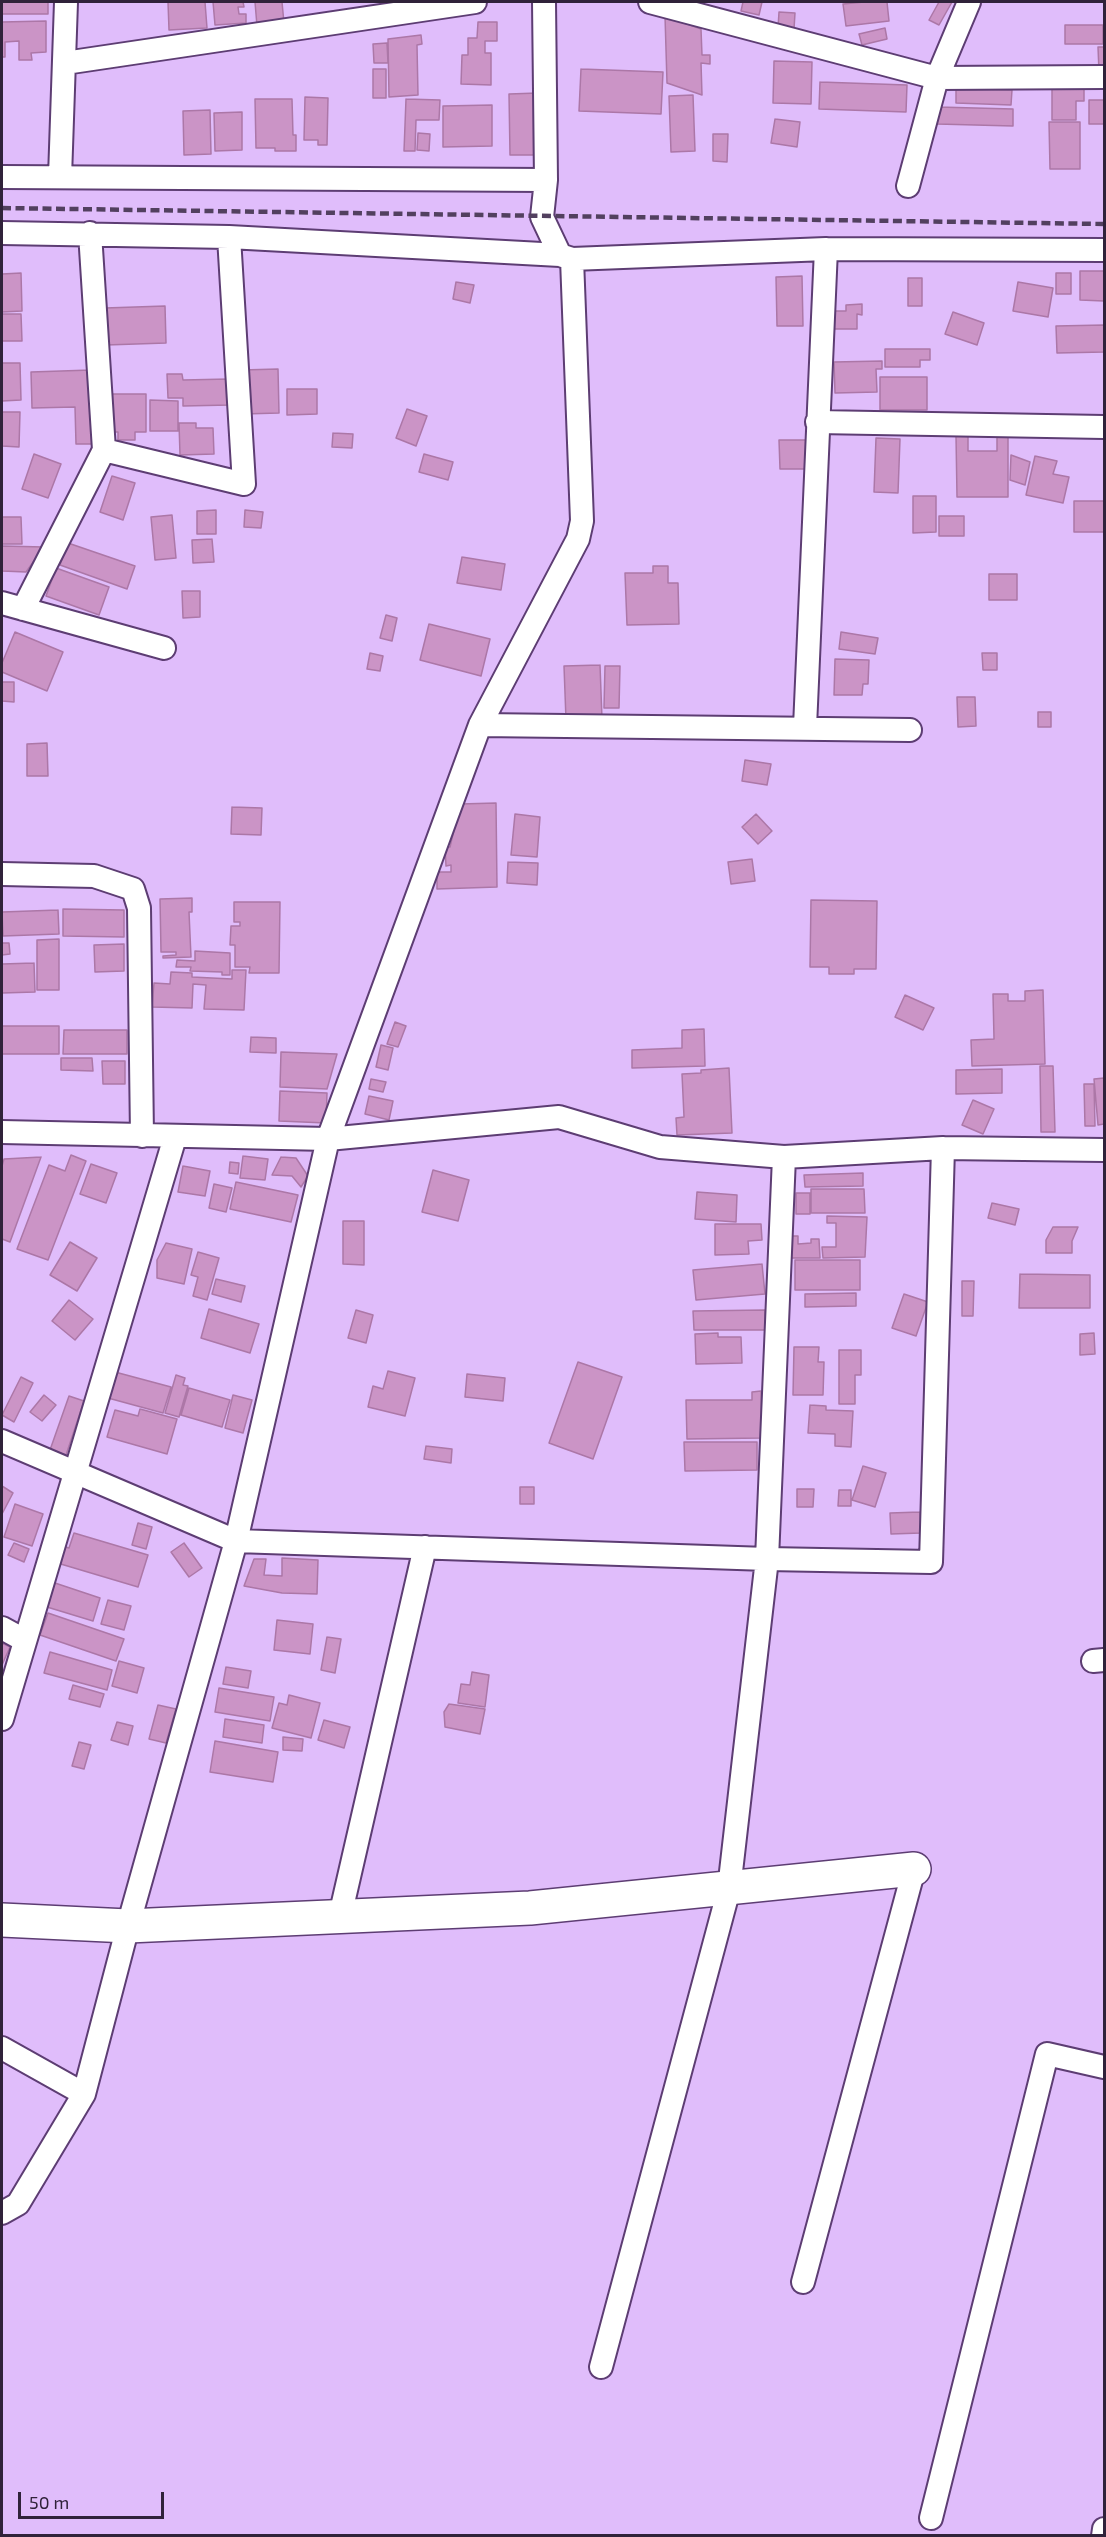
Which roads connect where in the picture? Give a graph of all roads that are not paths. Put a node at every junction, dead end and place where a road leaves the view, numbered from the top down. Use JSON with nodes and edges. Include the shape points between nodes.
{"nodes":[{"id":1,"x":66,"y":2,"type":"edge"},
{"id":2,"x":474,"y":2,"type":"edge"},
{"id":3,"x":544,"y":2,"type":"edge"},
{"id":4,"x":651,"y":2,"type":"edge"},
{"id":5,"x":969,"y":2,"type":"edge"},
{"id":6,"x":65,"y":63,"type":"junction"},
{"id":7,"x":1104,"y":77,"type":"edge"},
{"id":8,"x":937,"y":78,"type":"junction"},
{"id":9,"x":2,"y":177,"type":"edge"},
{"id":10,"x":60,"y":177,"type":"junction"},
{"id":11,"x":546,"y":180,"type":"junction"},
{"id":12,"x":908,"y":186,"type":"dead end"},
{"id":13,"x":2,"y":233,"type":"edge"},
{"id":14,"x":90,"y":233,"type":"junction"},
{"id":15,"x":229,"y":237,"type":"junction"},
{"id":16,"x":826,"y":249,"type":"junction"},
{"id":17,"x":1104,"y":250,"type":"edge"},
{"id":18,"x":566,"y":257,"type":"junction"},
{"id":19,"x":817,"y":422,"type":"junction"},
{"id":20,"x":1104,"y":427,"type":"edge"},
{"id":21,"x":104,"y":450,"type":"junction"},
{"id":22,"x":12,"y":606,"type":"edge"},
{"id":23,"x":164,"y":648,"type":"dead end"},
{"id":24,"x":480,"y":725,"type":"junction"},
{"id":25,"x":805,"y":727,"type":"junction"},
{"id":26,"x":910,"y":730,"type":"dead end"},
{"id":27,"x":2,"y":874,"type":"edge"},
{"id":28,"x":2,"y":1132,"type":"edge"},
{"id":29,"x":142,"y":1137,"type":"junction"},
{"id":30,"x":175,"y":1137,"type":"junction"},
{"id":31,"x":328,"y":1139,"type":"junction"},
{"id":32,"x":943,"y":1148,"type":"junction"},
{"id":33,"x":1104,"y":1150,"type":"edge"},
{"id":34,"x":784,"y":1157,"type":"junction"},
{"id":35,"x":2,"y":1440,"type":"edge"},
{"id":36,"x":74,"y":1472,"type":"junction"},
{"id":37,"x":236,"y":1541,"type":"junction"},
{"id":38,"x":425,"y":1547,"type":"junction"},
{"id":39,"x":767,"y":1559,"type":"junction"},
{"id":40,"x":2,"y":1628,"type":"edge"},
{"id":41,"x":24,"y":1640,"type":"junction"},
{"id":42,"x":2,"y":1719,"type":"edge"},
{"id":43,"x":914,"y":1869,"type":"joint"},
{"id":44,"x":729,"y":1889,"type":"junction"},
{"id":45,"x":340,"y":1916,"type":"junction"},
{"id":46,"x":2,"y":1920,"type":"edge"},
{"id":47,"x":128,"y":1926,"type":"junction"},
{"id":48,"x":2,"y":2048,"type":"edge"},
{"id":49,"x":1104,"y":2067,"type":"edge"},
{"id":50,"x":84,"y":2094,"type":"junction"},
{"id":51,"x":2,"y":2213,"type":"edge"},
{"id":52,"x":803,"y":2282,"type":"dead end"},
{"id":53,"x":601,"y":2367,"type":"dead end"},
{"id":54,"x":931,"y":2518,"type":"dead end"},
{"id":55,"x":1104,"y":2529,"type":"edge"},
{"id":56,"x":1103,"y":2535,"type":"edge"}],
"edges":[{"from":1,"to":6,"type":"street"},
{"from":2,"to":6,"type":"street"},
{"from":3,"to":11,"type":"street"},
{"from":4,"to":8,"type":"street"},
{"from":5,"to":8,"type":"street"},
{"from":6,"to":10,"type":"street"},
{"from":7,"to":8,"type":"street"},
{"from":8,"to":12,"type":"street"},
{"from":9,"to":10,"type":"street"},
{"from":10,"to":11,"type":"street"},
{"from":11,"to":18,"type":"street","via":[[542,217]]},
{"from":13,"to":14,"type":"street"},
{"from":14,"to":15,"type":"street"},
{"from":14,"to":21,"type":"street"},
{"from":15,"to":18,"type":"street"},
{"from":15,"to":21,"type":"street","via":[[244,484]]},
{"from":16,"to":17,"type":"street"},
{"from":16,"to":18,"type":"street"},
{"from":16,"to":19,"type":"street"},
{"from":18,"to":24,"type":"street","via":[[582,521],[572,552]]},
{"from":19,"to":20,"type":"street"},
{"from":19,"to":25,"type":"street"},
{"from":21,"to":22,"type":"street"},
{"from":22,"to":23,"type":"street"},
{"from":24,"to":25,"type":"street"},
{"from":24,"to":31,"type":"street"},
{"from":25,"to":26,"type":"street"},
{"from":27,"to":29,"type":"street","via":[[94,876],[133,889],[139,908]]},
{"from":28,"to":29,"type":"street"},
{"from":29,"to":30,"type":"street"},
{"from":30,"to":31,"type":"street"},
{"from":30,"to":36,"type":"street"},
{"from":31,"to":34,"type":"street","via":[[559,1117],[660,1147]]},
{"from":31,"to":37,"type":"street"},
{"from":32,"to":33,"type":"street"},
{"from":32,"to":34,"type":"street"},
{"from":32,"to":39,"type":"street","via":[[931,1562]]},
{"from":34,"to":39,"type":"street"},
{"from":35,"to":36,"type":"street"},
{"from":36,"to":37,"type":"street"},
{"from":36,"to":41,"type":"street"},
{"from":37,"to":38,"type":"street"},
{"from":37,"to":47,"type":"street"},
{"from":38,"to":39,"type":"street"},
{"from":38,"to":45,"type":"street"},
{"from":39,"to":44,"type":"street"},
{"from":40,"to":41,"type":"street"},
{"from":41,"to":42,"type":"street"},
{"from":43,"to":44,"type":"street"},
{"from":43,"to":52,"type":"street"},
{"from":44,"to":45,"type":"street","via":[[530,1908]]},
{"from":44,"to":53,"type":"street"},
{"from":45,"to":47,"type":"street"},
{"from":46,"to":47,"type":"street"},
{"from":47,"to":50,"type":"street"},
{"from":48,"to":50,"type":"street"},
{"from":49,"to":54,"type":"street","via":[[1047,2054]]},
{"from":50,"to":51,"type":"street","via":[[18,2204]]},
{"from":55,"to":56,"type":"street"}]}
